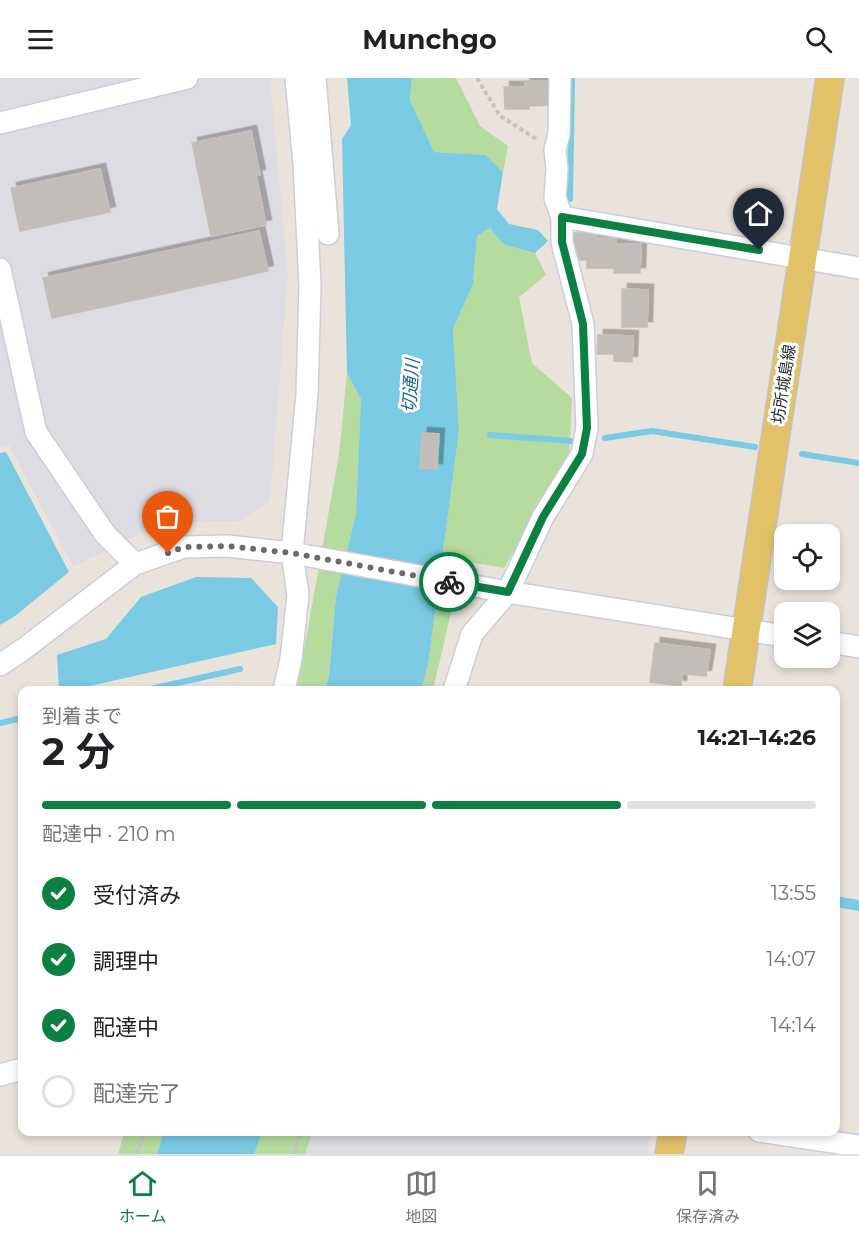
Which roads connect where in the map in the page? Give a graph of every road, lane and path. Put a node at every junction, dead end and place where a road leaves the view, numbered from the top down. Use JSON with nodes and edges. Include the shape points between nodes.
{"nodes":[{"id":1,"x":187,"y":78,"type":"edge"},
{"id":2,"x":296,"y":78,"type":"edge"},
{"id":3,"x":315,"y":78,"type":"edge"},
{"id":4,"x":477,"y":78,"type":"edge"},
{"id":5,"x":560,"y":78,"type":"edge"},
{"id":6,"x":830,"y":78,"type":"edge"},
{"id":7,"x":0,"y":123,"type":"edge"},
{"id":8,"x":555,"y":150,"type":"junction"},
{"id":9,"x":562,"y":217,"type":"junction"},
{"id":10,"x":327,"y":234,"type":"dead end"},
{"id":11,"x":802,"y":258,"type":"junction"},
{"id":12,"x":859,"y":268,"type":"edge"},
{"id":13,"x":0,"y":269,"type":"edge"},
{"id":14,"x":8,"y":347,"type":"edge"},
{"id":15,"x":292,"y":553,"type":"junction"},
{"id":16,"x":135,"y":564,"type":"junction"},
{"id":17,"x":508,"y":592,"type":"junction"},
{"id":18,"x":746,"y":630,"type":"junction"},
{"id":19,"x":774,"y":634,"type":"edge"},
{"id":20,"x":840,"y":644,"type":"edge"},
{"id":21,"x":859,"y":647,"type":"edge"},
{"id":22,"x":0,"y":665,"type":"edge"},
{"id":23,"x":285,"y":686,"type":"edge"},
{"id":24,"x":455,"y":686,"type":"edge"},
{"id":25,"x":738,"y":686,"type":"edge"},
{"id":26,"x":18,"y":1070,"type":"edge"},
{"id":27,"x":0,"y":1075,"type":"edge"},
{"id":28,"x":143,"y":1136,"type":"edge"},
{"id":29,"x":299,"y":1136,"type":"edge"},
{"id":30,"x":672,"y":1136,"type":"edge"},
{"id":31,"x":792,"y":1136,"type":"edge"},
{"id":32,"x":859,"y":1146,"type":"edge"},
{"id":33,"x":137,"y":1154,"type":"edge"},
{"id":34,"x":294,"y":1154,"type":"edge"},
{"id":35,"x":669,"y":1154,"type":"edge"}],
"edges":[{"from":1,"to":7,"type":"street"},
{"from":2,"to":15,"type":"street","via":[[310,286],[307,394]]},
{"from":3,"to":10,"type":"street"},
{"from":4,"to":8,"type":"path","via":[[500,117]]},
{"from":5,"to":8,"type":"street"},
{"from":6,"to":11,"type":"main road","name":"坊所城島線"},
{"from":8,"to":9,"type":"street","via":[[555,198]]},
{"from":9,"to":11,"type":"street"},
{"from":9,"to":17,"type":"street","via":[[562,242],[583,324],[587,428],[582,454],[543,517]]},
{"from":11,"to":12,"type":"street"},
{"from":11,"to":18,"type":"main road","name":"坊所城島線"},
{"from":13,"to":14,"type":"street"},
{"from":14,"to":16,"type":"street","via":[[36,432],[105,534]]},
{"from":15,"to":16,"type":"street","via":[[227,546],[184,547]]},
{"from":15,"to":17,"type":"street"},
{"from":15,"to":23,"type":"street","via":[[298,595]]},
{"from":16,"to":22,"type":"street"},
{"from":17,"to":18,"type":"street"},
{"from":17,"to":24,"type":"street","via":[[472,634]]},
{"from":18,"to":19,"type":"street"},
{"from":18,"to":25,"type":"main road","name":"坊所城島線"},
{"from":20,"to":21,"type":"street"},
{"from":26,"to":27,"type":"street"},
{"from":28,"to":33,"type":"path"},
{"from":29,"to":34,"type":"path"},
{"from":30,"to":35,"type":"main road"},
{"from":31,"to":32,"type":"street"}]}
